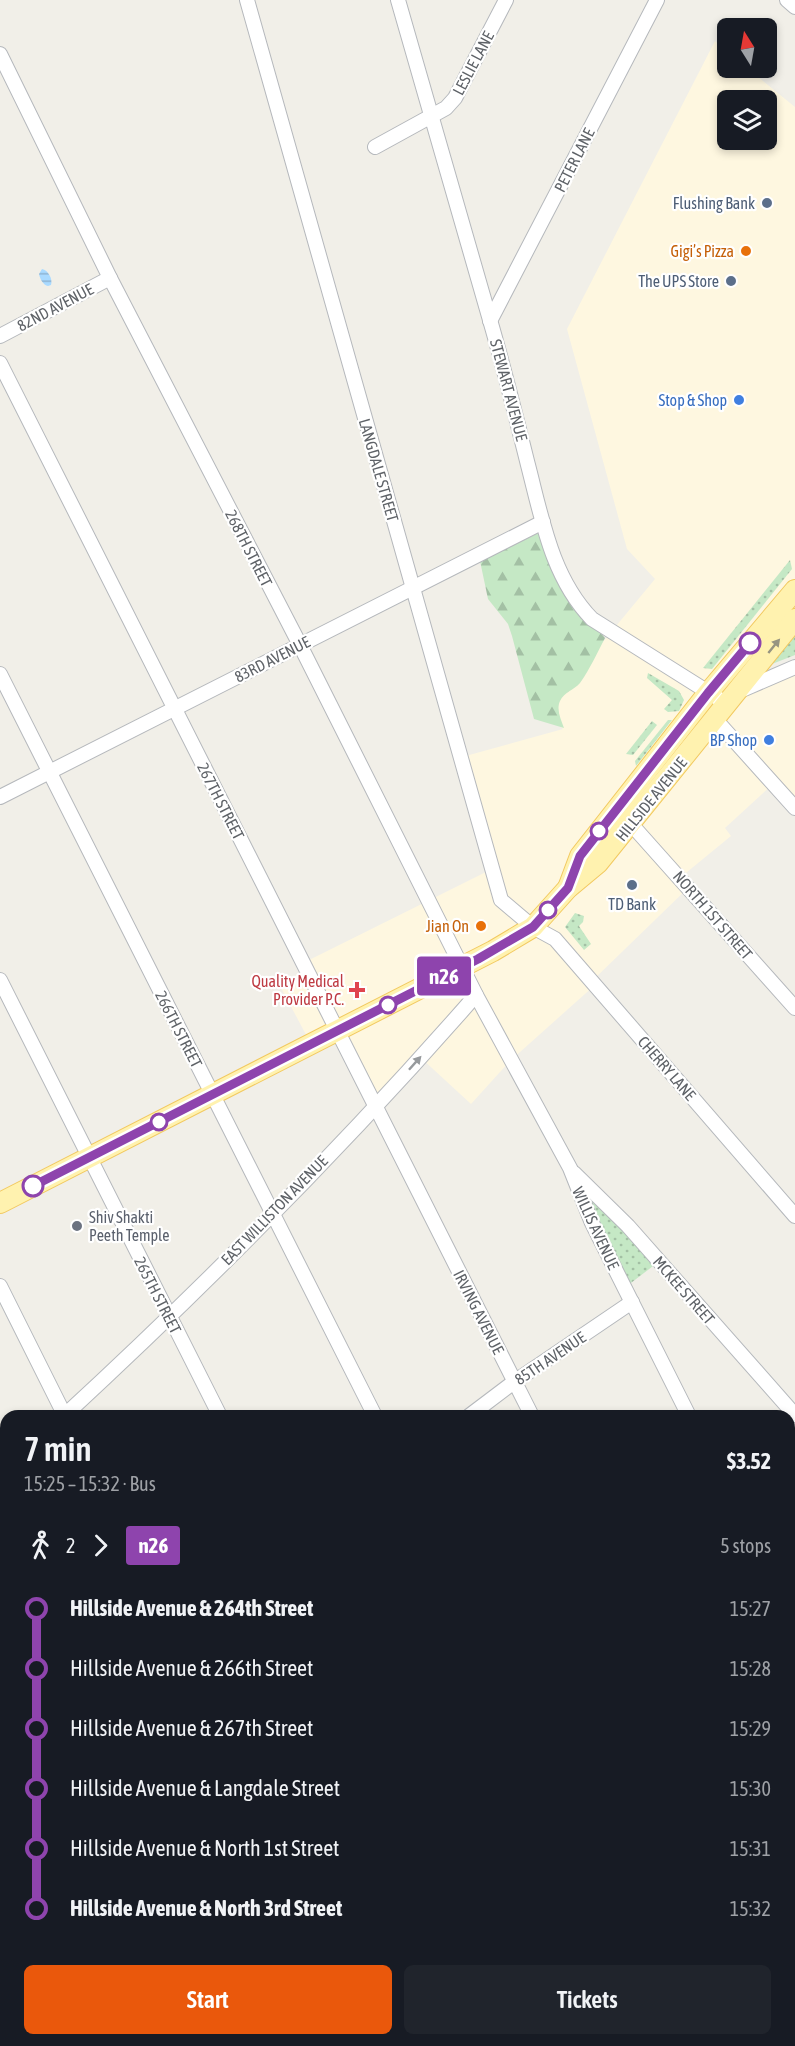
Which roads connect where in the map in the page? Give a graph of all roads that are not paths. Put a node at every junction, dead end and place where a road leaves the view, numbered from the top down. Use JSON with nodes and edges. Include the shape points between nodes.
{"nodes":[{"id":1,"x":248,"y":0,"type":"edge"},
{"id":2,"x":398,"y":0,"type":"edge"},
{"id":3,"x":506,"y":0,"type":"edge"},
{"id":4,"x":657,"y":0,"type":"edge"},
{"id":5,"x":787,"y":0,"type":"edge"},
{"id":6,"x":795,"y":7,"type":"edge"},
{"id":7,"x":0,"y":54,"type":"edge"},
{"id":8,"x":430,"y":117,"type":"junction"},
{"id":9,"x":375,"y":147,"type":"dead end"},
{"id":10,"x":110,"y":278,"type":"junction"},
{"id":11,"x":490,"y":321,"type":"junction"},
{"id":12,"x":0,"y":336,"type":"edge"},
{"id":13,"x":0,"y":363,"type":"edge"},
{"id":14,"x":543,"y":522,"type":"junction"},
{"id":15,"x":413,"y":588,"type":"junction"},
{"id":16,"x":795,"y":590,"type":"edge"},
{"id":17,"x":795,"y":620,"type":"edge"},
{"id":18,"x":300,"y":645,"type":"junction"},
{"id":19,"x":795,"y":667,"type":"edge"},
{"id":20,"x":0,"y":674,"type":"edge"},
{"id":21,"x":708,"y":693,"type":"junction"},
{"id":22,"x":726,"y":706,"type":"junction"},
{"id":23,"x":175,"y":708,"type":"junction"},
{"id":24,"x":49,"y":772,"type":"junction"},
{"id":25,"x":0,"y":797,"type":"edge"},
{"id":26,"x":795,"y":808,"type":"edge"},
{"id":27,"x":631,"y":824,"type":"junction"},
{"id":28,"x":568,"y":888,"type":"junction"},
{"id":29,"x":533,"y":927,"type":"junction"},
{"id":30,"x":463,"y":966,"type":"junction"},
{"id":31,"x":0,"y":980,"type":"edge"},
{"id":32,"x":476,"y":995,"type":"junction"},
{"id":33,"x":795,"y":1008,"type":"edge"},
{"id":34,"x":337,"y":1031,"type":"junction"},
{"id":35,"x":500,"y":1041,"type":"joint"},
{"id":36,"x":212,"y":1095,"type":"junction"},
{"id":37,"x":375,"y":1106,"type":"junction"},
{"id":38,"x":90,"y":1158,"type":"junction"},
{"id":39,"x":570,"y":1168,"type":"junction"},
{"id":40,"x":0,"y":1203,"type":"edge"},
{"id":41,"x":272,"y":1214,"type":"junction"},
{"id":42,"x":795,"y":1216,"type":"edge"},
{"id":43,"x":443,"y":1240,"type":"joint"},
{"id":44,"x":0,"y":1286,"type":"edge"},
{"id":45,"x":632,"y":1302,"type":"junction"},
{"id":46,"x":169,"y":1317,"type":"junction"},
{"id":47,"x":514,"y":1382,"type":"junction"},
{"id":48,"x":62,"y":1410,"type":"edge"},
{"id":49,"x":71,"y":1410,"type":"edge"},
{"id":50,"x":217,"y":1410,"type":"edge"},
{"id":51,"x":372,"y":1410,"type":"edge"},
{"id":52,"x":477,"y":1410,"type":"edge"},
{"id":53,"x":529,"y":1410,"type":"edge"},
{"id":54,"x":686,"y":1410,"type":"edge"},
{"id":55,"x":791,"y":1410,"type":"edge"}],
"edges":[{"from":1,"to":15,"type":"street","name":"LANGDALE STREET"},
{"from":2,"to":8,"type":"street","name":"STEWART AVENUE"},
{"from":3,"to":8,"type":"street","name":"LESLIE LANE","via":[[455,98]]},
{"from":4,"to":11,"type":"street","name":"PETER LANE"},
{"from":5,"to":6,"type":"street"},
{"from":7,"to":10,"type":"street","name":"268TH STREET"},
{"from":8,"to":9,"type":"street"},
{"from":8,"to":11,"type":"street","name":"STEWART AVENUE"},
{"from":10,"to":12,"type":"street","name":"82ND AVENUE"},
{"from":10,"to":18,"type":"street","name":"268TH STREET"},
{"from":11,"to":14,"type":"street","name":"STEWART AVENUE"},
{"from":13,"to":23,"type":"street","name":"267TH STREET"},
{"from":14,"to":15,"type":"street","name":"83RD AVENUE"},
{"from":14,"to":21,"type":"street","name":"STEWART AVENUE","via":[[566,585],[578,605],[592,619]]},
{"from":15,"to":18,"type":"street","name":"83RD AVENUE"},
{"from":15,"to":29,"type":"street","name":"LANGDALE STREET","via":[[501,900]]},
{"from":16,"to":21,"type":"main road","name":"HILLSIDE AVENUE"},
{"from":22,"to":17,"type":"main road","name":"HILLSIDE AVENUE","one_way":true},
{"from":18,"to":23,"type":"street","name":"83RD AVENUE"},
{"from":18,"to":30,"type":"street","name":"268TH STREET"},
{"from":19,"to":22,"type":"street","via":[[756,683]]},
{"from":20,"to":24,"type":"street","name":"266TH STREET"},
{"from":21,"to":22,"type":"street","name":"STEWART AVENUE"},
{"from":21,"to":28,"type":"main road","name":"HILLSIDE AVENUE","via":[[580,856]]},
{"from":22,"to":26,"type":"street","name":"STEWART AVENUE"},
{"from":22,"to":27,"type":"main road","name":"HILLSIDE AVENUE"},
{"from":23,"to":24,"type":"street","name":"83RD AVENUE"},
{"from":23,"to":34,"type":"street","name":"267TH STREET"},
{"from":24,"to":25,"type":"street","name":"83RD AVENUE"},
{"from":24,"to":36,"type":"street","name":"266TH STREET"},
{"from":27,"to":28,"type":"main road","name":"HILLSIDE AVENUE","via":[[598,863]]},
{"from":27,"to":33,"type":"street","name":"NORTH 1ST STREET"},
{"from":28,"to":29,"type":"main road","name":"HILLSIDE AVENUE"},
{"from":29,"to":30,"type":"main road","name":"HILLSIDE AVENUE"},
{"from":29,"to":42,"type":"street","name":"CHERRY LANE","via":[[555,939]]},
{"from":30,"to":32,"type":"street","name":"268TH STREET"},
{"from":30,"to":34,"type":"main road","name":"HILLSIDE AVENUE"},
{"from":31,"to":38,"type":"street","name":"265TH STREET"},
{"from":32,"to":35,"type":"street","name":"268TH STREET"},
{"from":37,"to":32,"type":"street","name":"EAST WILLISTON AVENUE","one_way":true},
{"from":34,"to":36,"type":"main road","name":"HILLSIDE AVENUE"},
{"from":34,"to":37,"type":"street","name":"267TH STREET"},
{"from":35,"to":39,"type":"street","name":"WILLIS AVENUE"},
{"from":36,"to":38,"type":"main road","name":"HILLSIDE AVENUE"},
{"from":36,"to":41,"type":"street","name":"266TH STREET"},
{"from":37,"to":41,"type":"street","name":"EAST WILLISTON AVENUE"},
{"from":37,"to":43,"type":"street","name":"267TH STREET"},
{"from":38,"to":40,"type":"main road","name":"HILLSIDE AVENUE"},
{"from":38,"to":46,"type":"street","name":"265TH STREET"},
{"from":39,"to":45,"type":"street","name":"WILLIS AVENUE","via":[[592,1223]]},
{"from":39,"to":55,"type":"street","name":"MCKEE STREET","via":[[628,1226]]},
{"from":41,"to":46,"type":"street","name":"EAST WILLISTON AVENUE"},
{"from":41,"to":51,"type":"street","name":"266TH STREET"},
{"from":43,"to":47,"type":"street","name":"IRVING AVENUE"},
{"from":44,"to":48,"type":"street"},
{"from":45,"to":47,"type":"street","name":"85TH AVENUE"},
{"from":45,"to":54,"type":"street","name":"WILLIS AVENUE"},
{"from":46,"to":49,"type":"street","name":"EAST WILLISTON AVENUE"},
{"from":46,"to":50,"type":"street","name":"265TH STREET"},
{"from":47,"to":52,"type":"street","name":"85TH AVENUE"},
{"from":47,"to":53,"type":"street","name":"IRVING AVENUE"}]}
